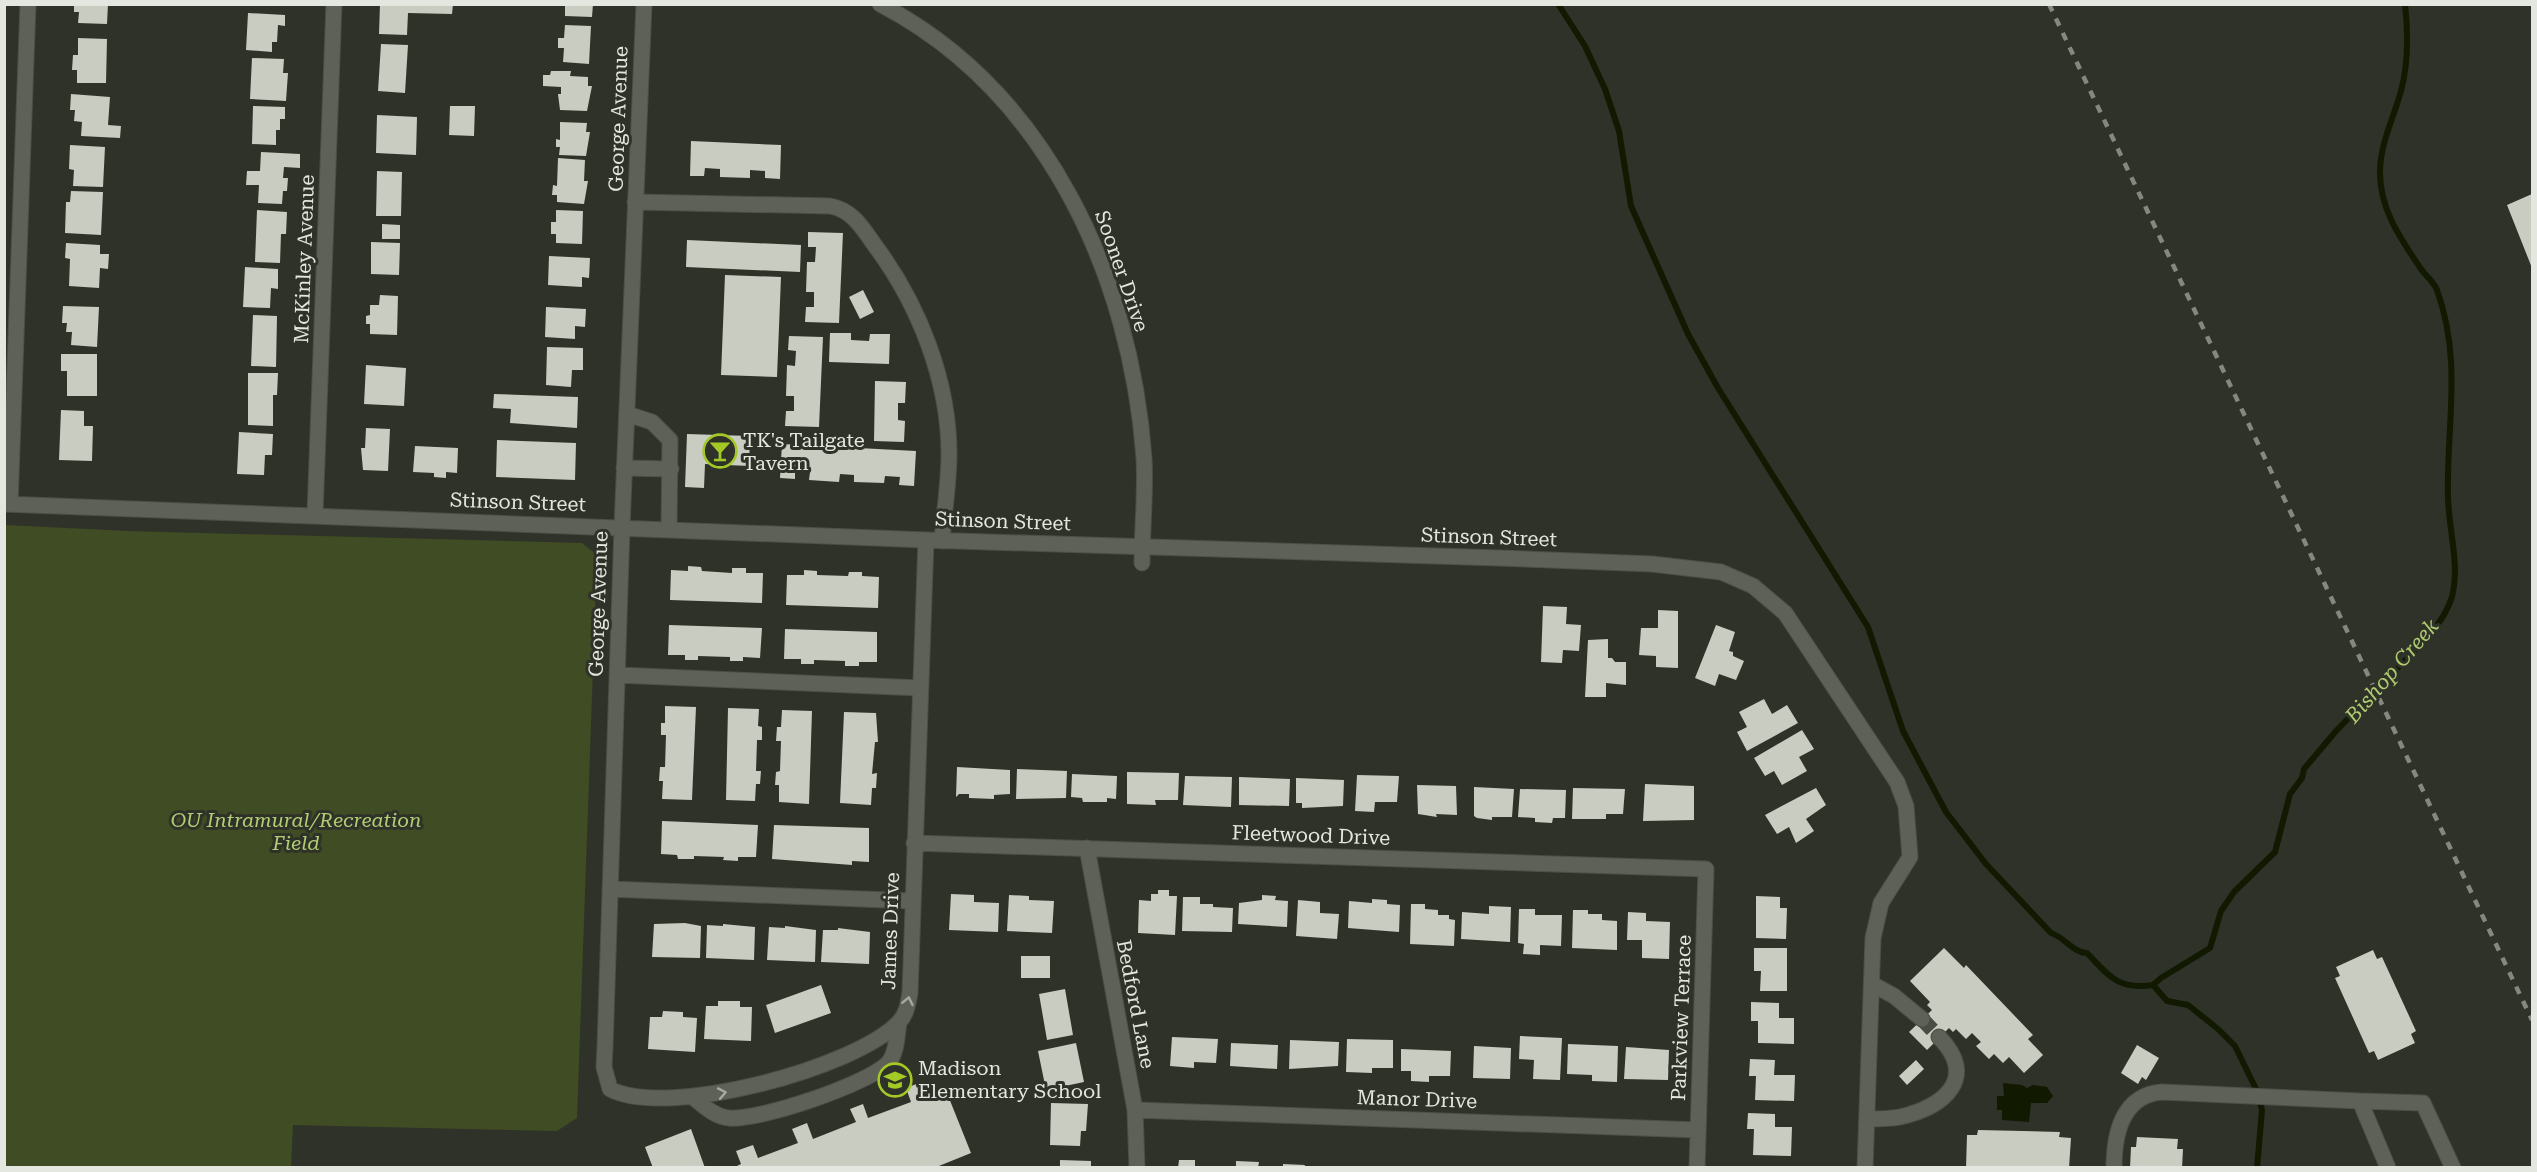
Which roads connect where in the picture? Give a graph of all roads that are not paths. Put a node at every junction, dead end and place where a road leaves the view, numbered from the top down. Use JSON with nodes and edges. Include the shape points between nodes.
{"nodes":[{"id":1,"x":28,"y":4,"type":"edge"},
{"id":2,"x":334,"y":4,"type":"edge"},
{"id":3,"x":644,"y":4,"type":"edge"},
{"id":4,"x":880,"y":4,"type":"edge"},
{"id":5,"x":635,"y":202,"type":"junction"},
{"id":6,"x":627,"y":414,"type":"junction"},
{"id":7,"x":624,"y":468,"type":"junction"},
{"id":8,"x":671,"y":469,"type":"junction"},
{"id":9,"x":7,"y":504,"type":"edge"},
{"id":10,"x":315,"y":514,"type":"junction"},
{"id":11,"x":622,"y":527,"type":"junction"},
{"id":12,"x":669,"y":529,"type":"junction"},
{"id":13,"x":926,"y":540,"type":"junction"},
{"id":14,"x":942,"y":541,"type":"junction"},
{"id":15,"x":1142,"y":547,"type":"junction"},
{"id":16,"x":1142,"y":562,"type":"dead end"},
{"id":17,"x":617,"y":675,"type":"junction"},
{"id":18,"x":920,"y":688,"type":"junction"},
{"id":19,"x":914,"y":843,"type":"junction"},
{"id":20,"x":1087,"y":848,"type":"junction"},
{"id":21,"x":1706,"y":869,"type":"joint"},
{"id":22,"x":610,"y":889,"type":"junction"},
{"id":23,"x":912,"y":901,"type":"junction"},
{"id":24,"x":1872,"y":984,"type":"junction"},
{"id":25,"x":1922,"y":1019,"type":"tunnel mouth"},
{"id":26,"x":899,"y":1022,"type":"junction"},
{"id":27,"x":1940,"y":1037,"type":"tunnel mouth"},
{"id":28,"x":694,"y":1098,"type":"junction"},
{"id":29,"x":2360,"y":1101,"type":"junction"},
{"id":30,"x":1135,"y":1110,"type":"junction"},
{"id":31,"x":1867,"y":1119,"type":"junction"},
{"id":32,"x":1698,"y":1130,"type":"junction"},
{"id":33,"x":1137,"y":1167,"type":"edge"},
{"id":34,"x":1697,"y":1167,"type":"edge"},
{"id":35,"x":1865,"y":1167,"type":"edge"},
{"id":36,"x":2114,"y":1167,"type":"edge"},
{"id":37,"x":2388,"y":1167,"type":"edge"},
{"id":38,"x":2453,"y":1167,"type":"edge"}],
"edges":[{"from":1,"to":9,"type":"street"},
{"from":2,"to":10,"type":"street","name":"McKinley Avenue"},
{"from":3,"to":5,"type":"street","name":"George Avenue"},
{"from":4,"to":15,"type":"street","name":"Sooner Drive","via":[[939,42],[1002,100],[1058,173],[1089,230],[1116,306],[1130,367],[1144,457]]},
{"from":5,"to":6,"type":"street","name":"George Avenue"},
{"from":5,"to":14,"type":"street","via":[[830,206],[852,214],[889,264],[914,309],[943,395],[949,454]]},
{"from":6,"to":7,"type":"street","name":"George Avenue"},
{"from":6,"to":8,"type":"street","via":[[652,422],[670,440]]},
{"from":7,"to":8,"type":"street"},
{"from":7,"to":11,"type":"street","name":"George Avenue"},
{"from":8,"to":12,"type":"street"},
{"from":9,"to":10,"type":"street","name":"Stinson Street"},
{"from":10,"to":11,"type":"street","name":"Stinson Street"},
{"from":11,"to":12,"type":"street","name":"Stinson Street"},
{"from":11,"to":17,"type":"street","name":"George Avenue"},
{"from":12,"to":13,"type":"street","name":"Stinson Street"},
{"from":13,"to":14,"type":"street","name":"Stinson Street"},
{"from":13,"to":18,"type":"street","name":"James Drive"},
{"from":14,"to":15,"type":"street","name":"Stinson Street"},
{"from":15,"to":16,"type":"street","name":"Sooner Drive"},
{"from":15,"to":24,"type":"street","name":"Stinson Street","via":[[1688,567],[1721,572],[1754,586],[1785,613],[1866,731],[1897,782],[1906,806],[1910,857],[1881,903],[1874,938]]},
{"from":17,"to":18,"type":"street"},
{"from":17,"to":22,"type":"street","name":"George Avenue"},
{"from":18,"to":19,"type":"street","name":"James Drive"},
{"from":19,"to":20,"type":"street","name":"Fleetwood Drive"},
{"from":19,"to":23,"type":"street","name":"James Drive"},
{"from":20,"to":21,"type":"street","name":"Fleetwood Drive"},
{"from":20,"to":30,"type":"street","name":"Bedford Lane"},
{"from":21,"to":32,"type":"street","name":"Parkview Terrace"},
{"from":22,"to":23,"type":"street"},
{"from":22,"to":28,"type":"street","name":"George Avenue","via":[[604,1067],[607,1084],[620,1094],[644,1099]]},
{"from":26,"to":23,"type":"street","name":"James Drive","one_way":true,"via":[[908,1008],[910,993]]},
{"from":24,"to":25,"type":"street"},
{"from":24,"to":31,"type":"street","name":"Stinson Street"},
{"from":28,"to":26,"type":"street","one_way":true,"via":[[749,1087],[817,1066],[866,1044]]},
{"from":26,"to":28,"type":"street","name":"James Drive","via":[[889,1062],[864,1078],[815,1098],[748,1117],[729,1118],[716,1115]]},
{"from":27,"to":31,"type":"street","via":[[1952,1050],[1957,1075],[1954,1088],[1936,1102],[1900,1117]]},
{"from":29,"to":36,"type":"street","via":[[2165,1092],[2141,1097],[2127,1109],[2114,1143]]},
{"from":29,"to":37,"type":"street"},
{"from":29,"to":38,"type":"street","via":[[2423,1103]]},
{"from":30,"to":32,"type":"street","name":"Manor Drive"},
{"from":30,"to":33,"type":"street","name":"Bedford Lane"},
{"from":31,"to":35,"type":"street","name":"Stinson Street"},
{"from":32,"to":34,"type":"street","name":"Parkview Terrace"}]}
